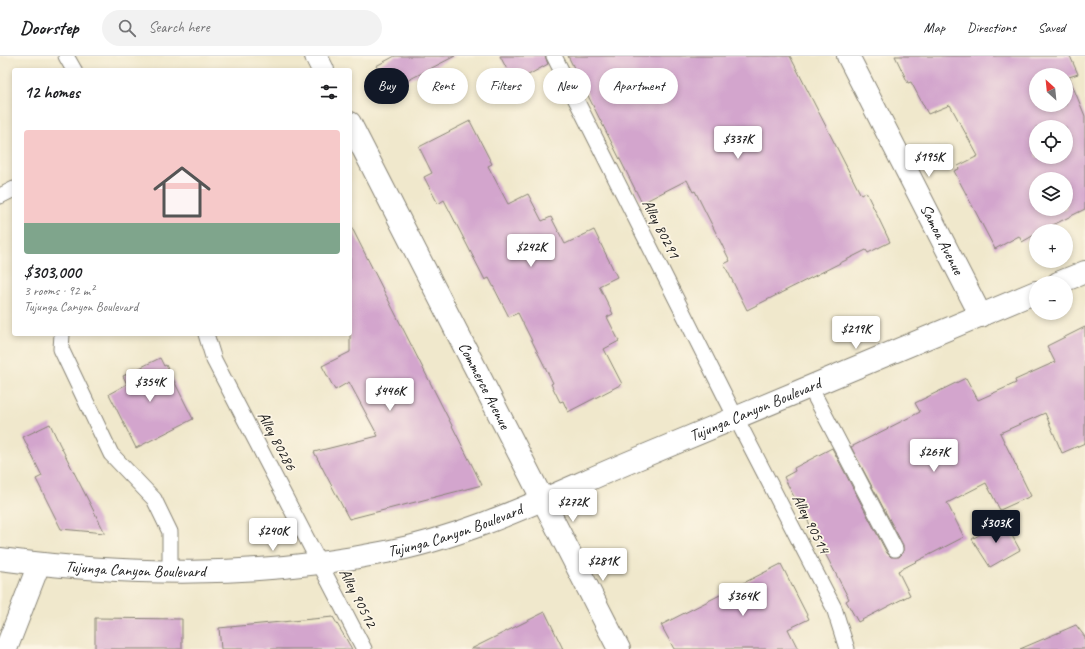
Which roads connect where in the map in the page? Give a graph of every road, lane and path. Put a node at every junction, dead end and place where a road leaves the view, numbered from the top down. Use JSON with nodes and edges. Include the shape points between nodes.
{"nodes":[{"id":1,"x":66,"y":56,"type":"edge"},
{"id":2,"x":316,"y":56,"type":"edge"},
{"id":3,"x":554,"y":56,"type":"edge"},
{"id":4,"x":848,"y":56,"type":"edge"},
{"id":5,"x":73,"y":68,"type":"edge"},
{"id":6,"x":322,"y":68,"type":"edge"},
{"id":7,"x":352,"y":126,"type":"edge"},
{"id":8,"x":12,"y":190,"type":"edge"},
{"id":9,"x":0,"y":196,"type":"edge"},
{"id":10,"x":1085,"y":272,"type":"edge"},
{"id":11,"x":1073,"y":277,"type":"edge"},
{"id":12,"x":1029,"y":295,"type":"edge"},
{"id":13,"x":981,"y":316,"type":"junction"},
{"id":14,"x":62,"y":336,"type":"edge"},
{"id":15,"x":207,"y":336,"type":"edge"},
{"id":16,"x":810,"y":387,"type":"junction"},
{"id":17,"x":736,"y":418,"type":"junction"},
{"id":18,"x":542,"y":499,"type":"junction"},
{"id":19,"x":895,"y":549,"type":"dead end"},
{"id":20,"x":0,"y":559,"type":"edge"},
{"id":21,"x":38,"y":564,"type":"junction"},
{"id":22,"x":320,"y":564,"type":"junction"},
{"id":23,"x":170,"y":572,"type":"junction"},
{"id":24,"x":6,"y":649,"type":"edge"},
{"id":25,"x":364,"y":649,"type":"edge"},
{"id":26,"x":619,"y":649,"type":"edge"},
{"id":27,"x":847,"y":649,"type":"edge"}],
"edges":[{"from":1,"to":5,"type":"lane"},
{"from":2,"to":6,"type":"main road"},
{"from":3,"to":17,"type":"lane","name":"Alley 80291"},
{"from":4,"to":13,"type":"main road","name":"Samoa Avenue"},
{"from":7,"to":18,"type":"main road","name":"Commerce Avenue"},
{"from":8,"to":9,"type":"lane"},
{"from":10,"to":11,"type":"main road"},
{"from":12,"to":13,"type":"main road","name":"Tujunga Canyon Boulevard"},
{"from":13,"to":16,"type":"main road","name":"Tujunga Canyon Boulevard"},
{"from":14,"to":23,"type":"lane","via":[[61,349],[111,454],[154,499],[170,532]]},
{"from":15,"to":22,"type":"lane","name":"Alley 80286","via":[[214,360]]},
{"from":16,"to":17,"type":"main road","name":"Tujunga Canyon Boulevard"},
{"from":16,"to":19,"type":"lane"},
{"from":17,"to":18,"type":"main road","name":"Tujunga Canyon Boulevard"},
{"from":17,"to":27,"type":"lane","name":"Alley 90514","via":[[834,608]]},
{"from":18,"to":22,"type":"main road","name":"Tujunga Canyon Boulevard","via":[[492,521],[434,540],[389,552]]},
{"from":18,"to":26,"type":"main road","name":"Commerce Avenue"},
{"from":20,"to":21,"type":"main road","name":"Tujunga Canyon Boulevard"},
{"from":21,"to":23,"type":"main road","name":"Tujunga Canyon Boulevard"},
{"from":21,"to":24,"type":"main road"},
{"from":22,"to":23,"type":"main road","name":"Tujunga Canyon Boulevard","via":[[247,571]]},
{"from":22,"to":25,"type":"lane","name":"Alley 90512"}]}
